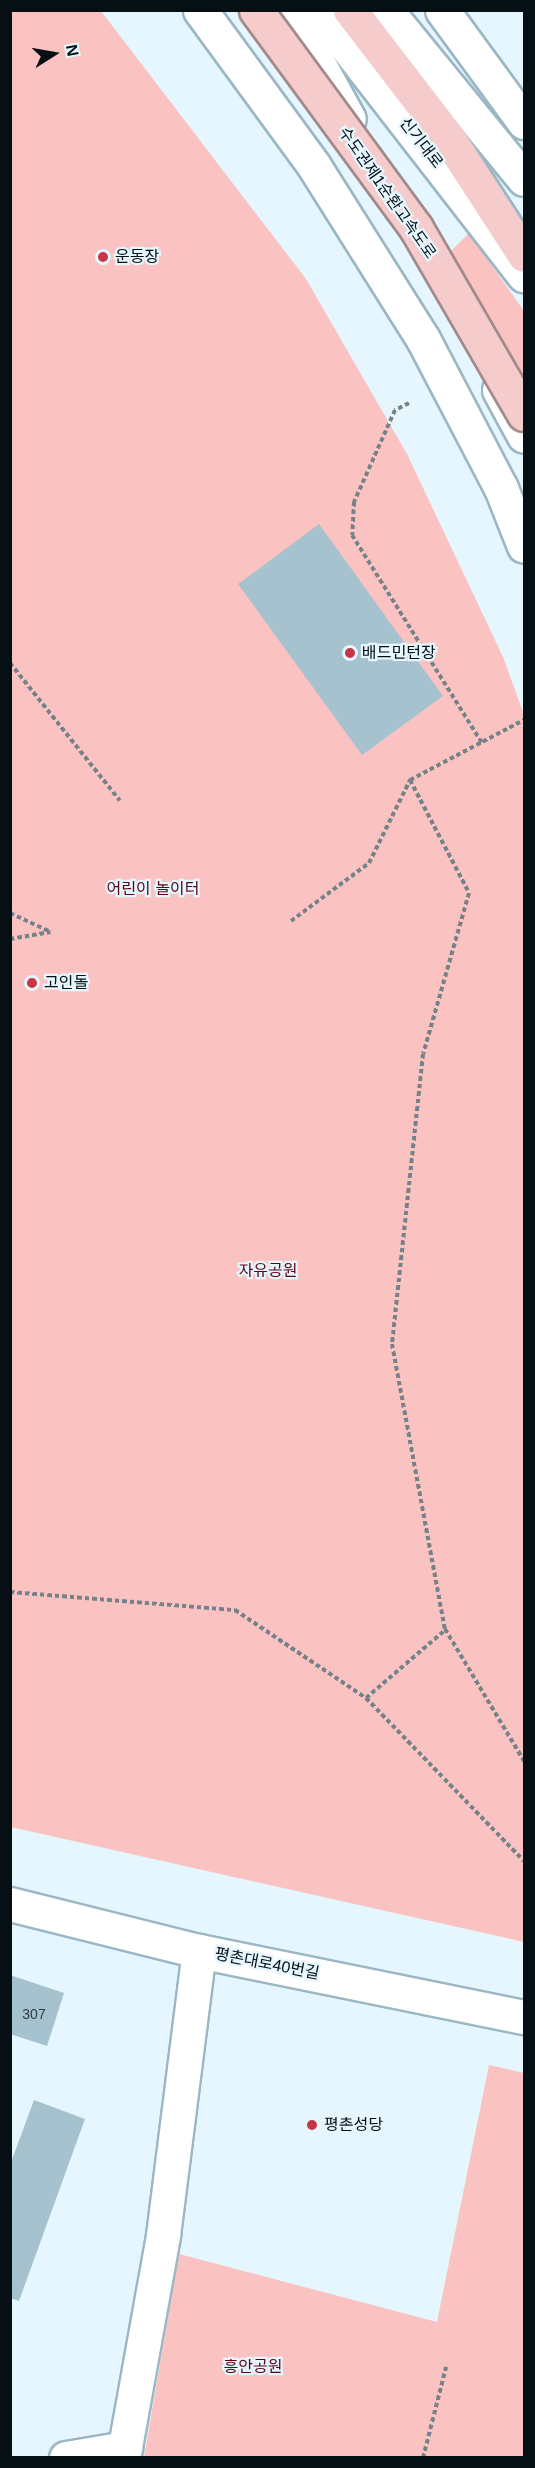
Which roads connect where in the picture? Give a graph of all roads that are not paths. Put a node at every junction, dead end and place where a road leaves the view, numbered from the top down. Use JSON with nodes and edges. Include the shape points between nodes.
{"nodes":[{"id":1,"x":200,"y":10,"type":"edge"},
{"id":2,"x":256,"y":10,"type":"edge"},
{"id":3,"x":289,"y":10,"type":"edge"},
{"id":4,"x":318,"y":10,"type":"edge"},
{"id":5,"x":350,"y":10,"type":"edge"},
{"id":6,"x":386,"y":10,"type":"edge"},
{"id":7,"x":442,"y":10,"type":"edge"},
{"id":8,"x":525,"y":122,"type":"edge"},
{"id":9,"x":525,"y":179,"type":"edge"},
{"id":10,"x":525,"y":255,"type":"edge"},
{"id":11,"x":525,"y":276,"type":"edge"},
{"id":12,"x":525,"y":414,"type":"edge"},
{"id":13,"x":525,"y":436,"type":"edge"},
{"id":14,"x":525,"y":546,"type":"edge"},
{"id":15,"x":10,"y":1904,"type":"edge"},
{"id":16,"x":199,"y":1951,"type":"junction"},
{"id":17,"x":525,"y":2017,"type":"edge"},
{"id":18,"x":124,"y":2453,"type":"edge"},
{"id":19,"x":66,"y":2457,"type":"edge"}],
"edges":[{"from":1,"to":14,"type":"street","via":[[314,166],[423,339],[501,488]]},
{"from":2,"to":12,"type":"highway","name":"수도권제1순환고속도로","bridge":true,"via":[[416,228]]},
{"from":3,"to":13,"type":"street"},
{"from":4,"to":11,"type":"street","name":"신기대로"},
{"from":5,"to":10,"type":"highway","via":[[449,139]]},
{"from":6,"to":9,"type":"street"},
{"from":7,"to":8,"type":"street"},
{"from":15,"to":16,"type":"street","name":"평촌대로40번길"},
{"from":16,"to":17,"type":"street","name":"평촌대로40번길"},
{"from":16,"to":18,"type":"street","via":[[163,2235]]},
{"from":18,"to":19,"type":"street"}]}
